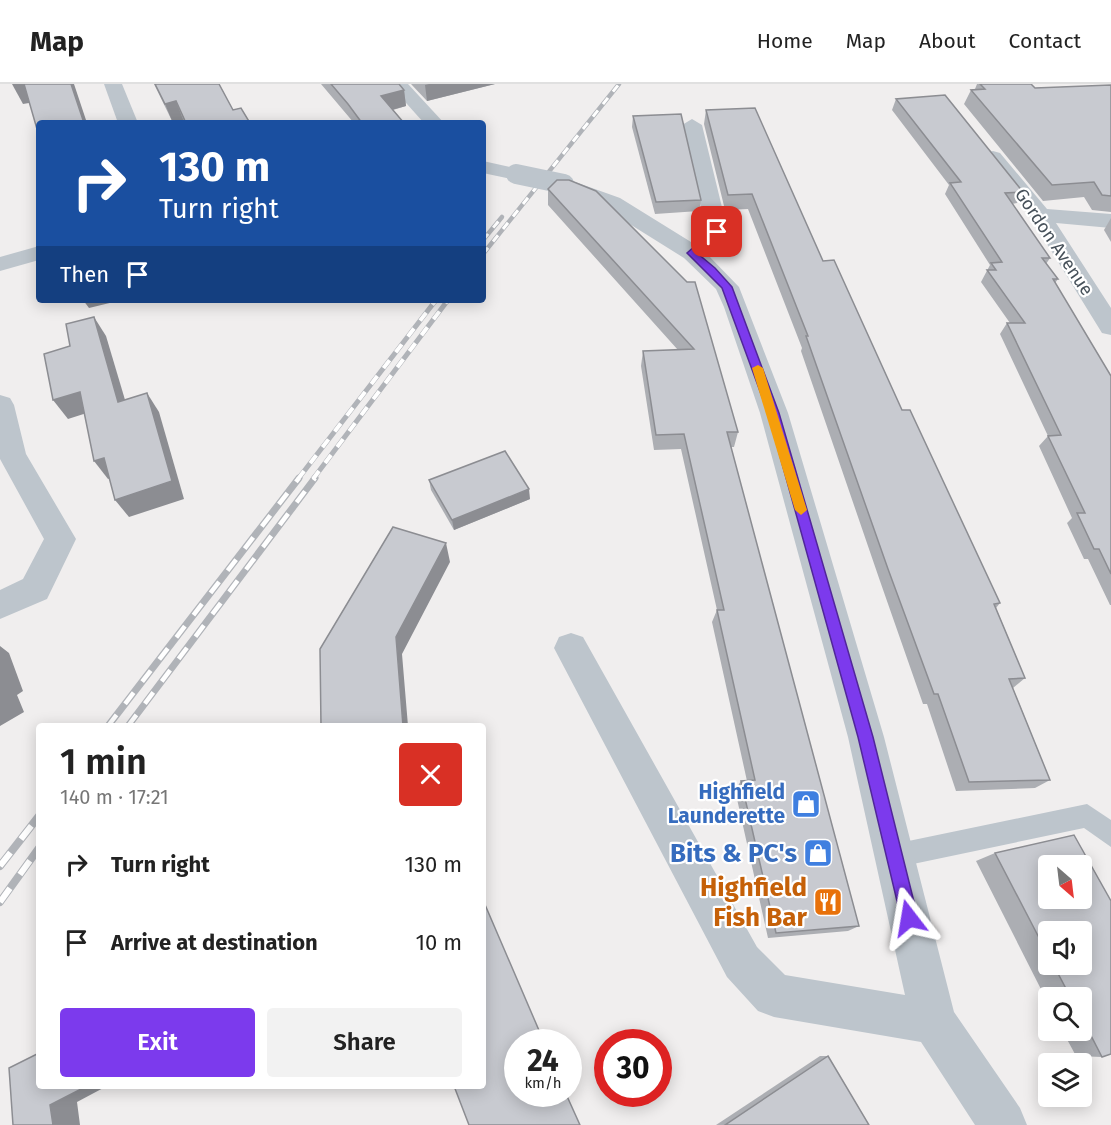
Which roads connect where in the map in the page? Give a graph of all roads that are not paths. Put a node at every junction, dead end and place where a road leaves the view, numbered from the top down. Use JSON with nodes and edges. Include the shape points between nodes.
{"nodes":[{"id":1,"x":113,"y":84,"type":"edge"},
{"id":2,"x":398,"y":84,"type":"edge"},
{"id":3,"x":127,"y":120,"type":"edge"},
{"id":4,"x":431,"y":120,"type":"edge"},
{"id":5,"x":692,"y":125,"type":"dead end"},
{"id":6,"x":977,"y":137,"type":"edge"},
{"id":7,"x":486,"y":168,"type":"edge"},
{"id":8,"x":1040,"y":215,"type":"junction"},
{"id":9,"x":1111,"y":221,"type":"edge"},
{"id":10,"x":692,"y":253,"type":"junction"},
{"id":11,"x":36,"y":255,"type":"edge"},
{"id":12,"x":0,"y":264,"type":"edge"},
{"id":13,"x":1111,"y":327,"type":"edge"},
{"id":14,"x":0,"y":405,"type":"edge"},
{"id":15,"x":0,"y":606,"type":"edge"},
{"id":16,"x":571,"y":648,"type":"dead end"},
{"id":17,"x":1111,"y":836,"type":"edge"},
{"id":18,"x":894,"y":856,"type":"junction"},
{"id":19,"x":934,"y":1022,"type":"junction"},
{"id":20,"x":1003,"y":1125,"type":"edge"}],
"edges":[{"from":1,"to":3,"type":"street"},
{"from":2,"to":4,"type":"street"},
{"from":5,"to":10,"type":"street","via":[[717,232]]},
{"from":6,"to":8,"type":"street","name":"Gordon Avenue"},
{"from":7,"to":10,"type":"street","bridge":true,"via":[[564,184],[612,203]]},
{"from":8,"to":9,"type":"street"},
{"from":8,"to":13,"type":"street","name":"Gordon Avenue"},
{"from":10,"to":18,"type":"street","via":[[727,287],[774,413],[866,737]]},
{"from":11,"to":12,"type":"street"},
{"from":14,"to":15,"type":"street","via":[[12,455],[60,539],[34,589]]},
{"from":16,"to":19,"type":"street","via":[[742,962],[774,995]]},
{"from":17,"to":18,"type":"lane","via":[[1087,816]]},
{"from":18,"to":19,"type":"street"},
{"from":19,"to":20,"type":"street"}]}
